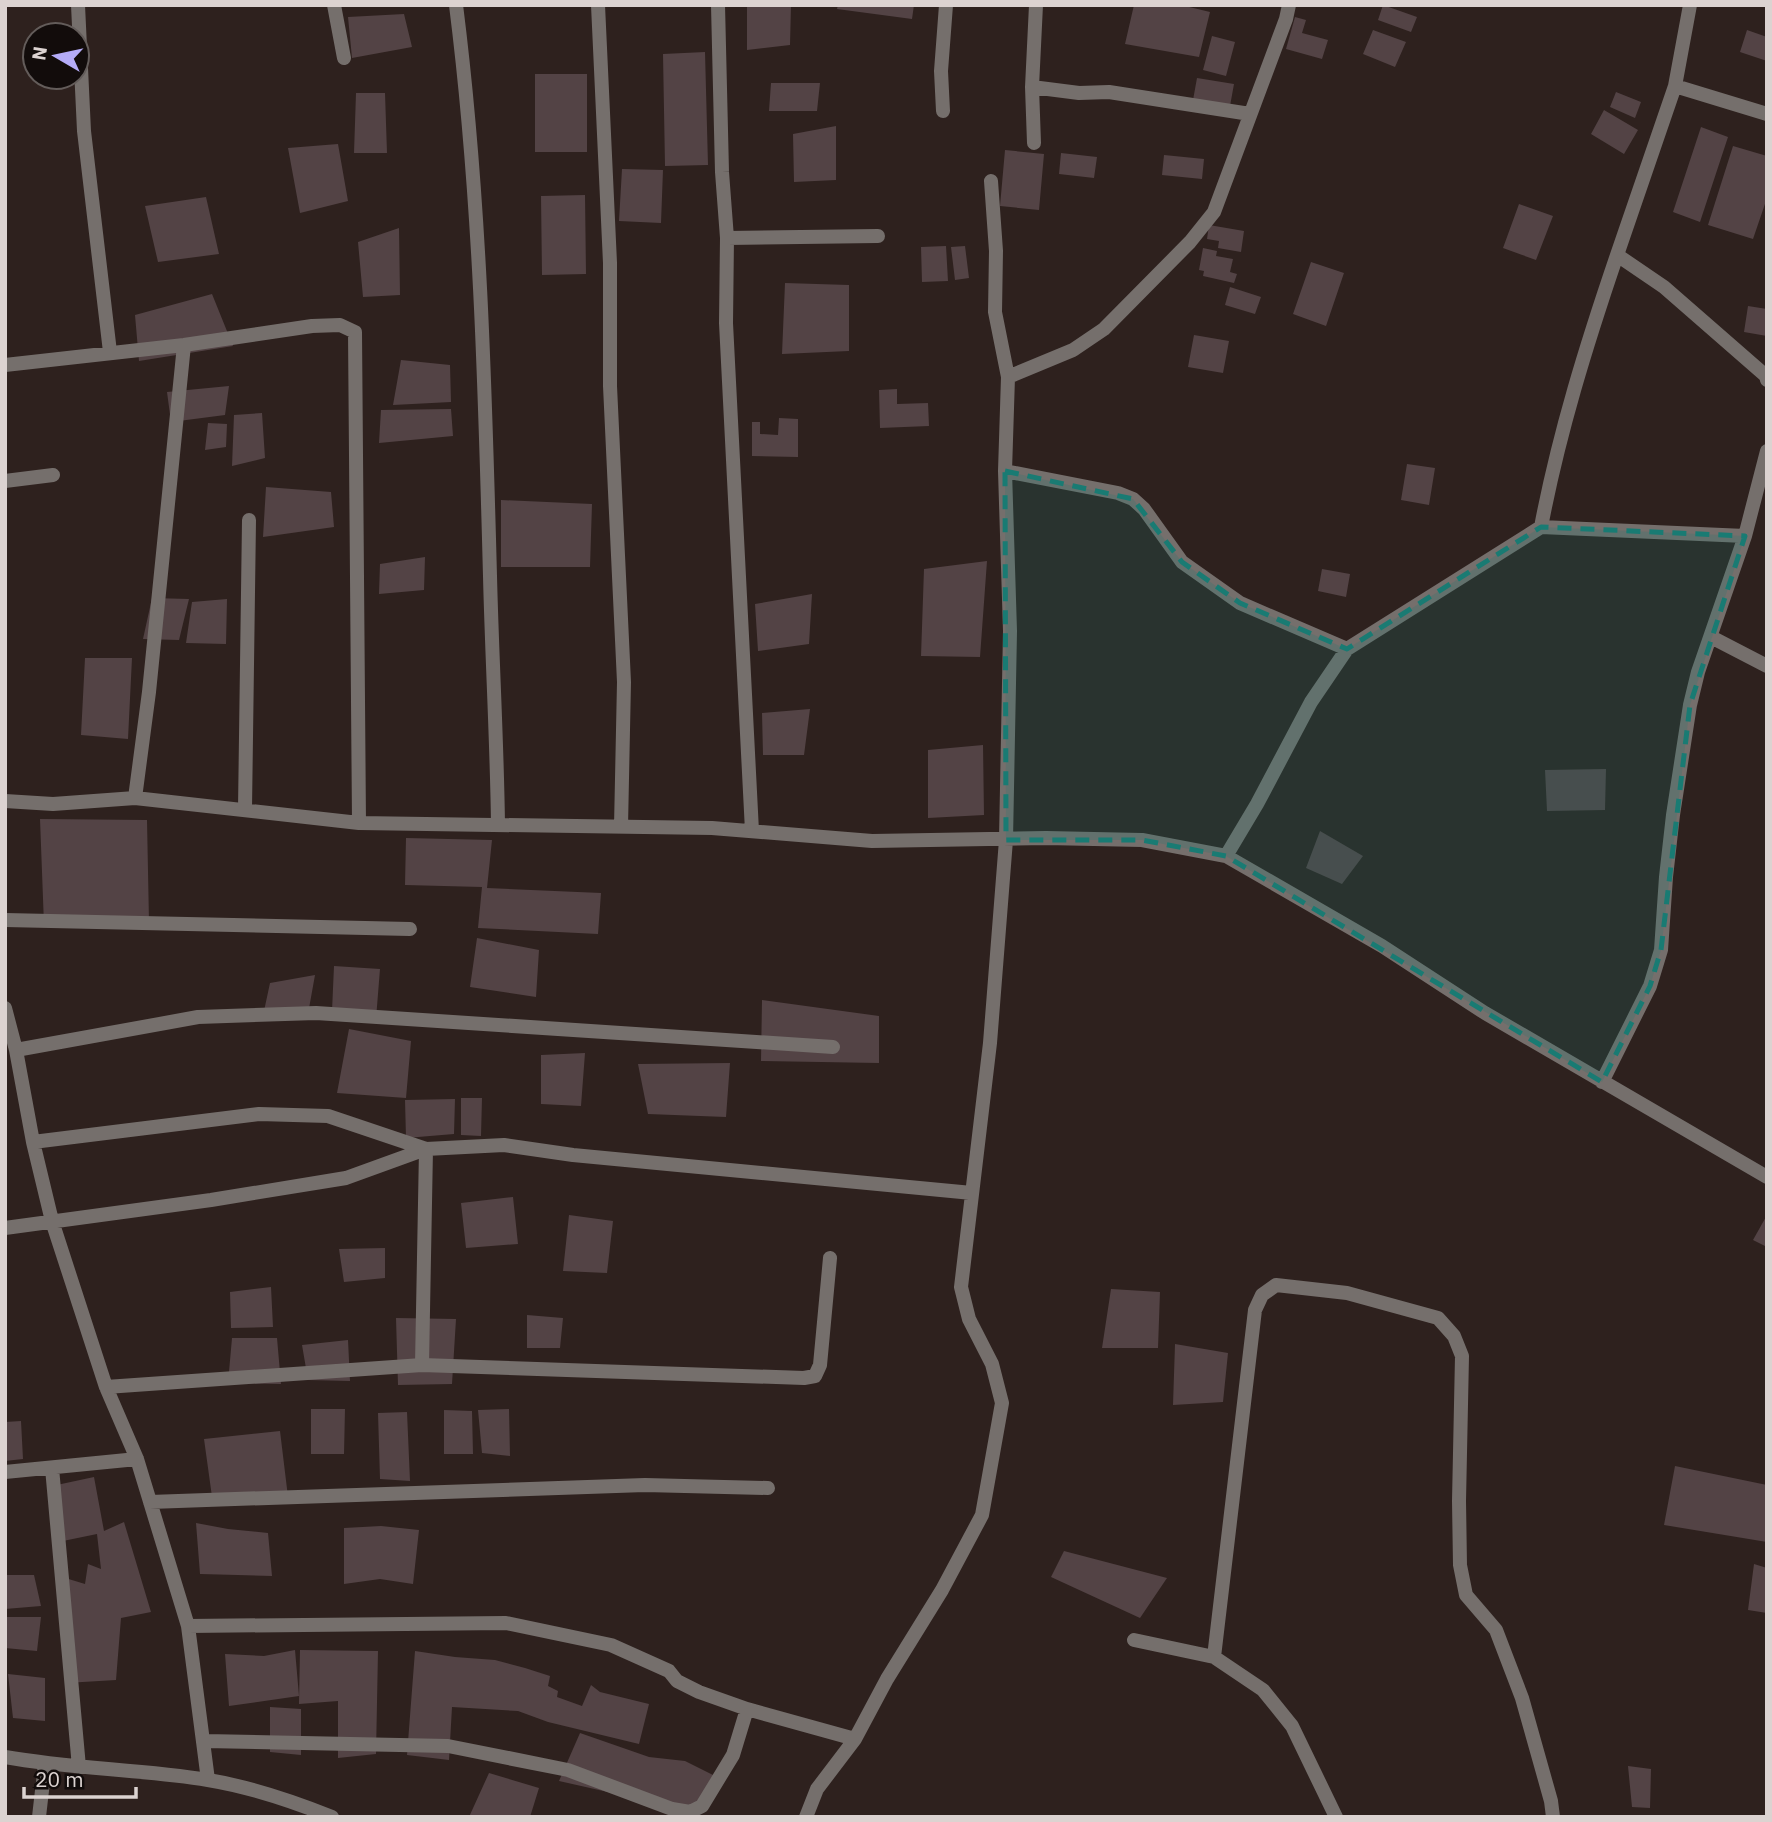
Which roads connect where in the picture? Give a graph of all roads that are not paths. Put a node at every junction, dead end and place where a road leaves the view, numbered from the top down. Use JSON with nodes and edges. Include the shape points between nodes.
{"nodes":[{"id":1,"x":78,"y":5,"type":"edge"},
{"id":2,"x":334,"y":5,"type":"edge"},
{"id":3,"x":456,"y":5,"type":"edge"},
{"id":4,"x":598,"y":5,"type":"edge"},
{"id":5,"x":718,"y":5,"type":"edge"},
{"id":6,"x":946,"y":5,"type":"edge"},
{"id":7,"x":1036,"y":5,"type":"edge"},
{"id":8,"x":1289,"y":5,"type":"edge"},
{"id":9,"x":1690,"y":5,"type":"edge"},
{"id":10,"x":344,"y":58,"type":"dead end"},
{"id":11,"x":1675,"y":86,"type":"junction"},
{"id":12,"x":1032,"y":87,"type":"junction"},
{"id":13,"x":943,"y":111,"type":"dead end"},
{"id":14,"x":1250,"y":114,"type":"junction"},
{"id":15,"x":1767,"y":114,"type":"edge"},
{"id":16,"x":1034,"y":143,"type":"dead end"},
{"id":17,"x":991,"y":181,"type":"dead end"},
{"id":18,"x":878,"y":236,"type":"dead end"},
{"id":19,"x":727,"y":238,"type":"junction"},
{"id":20,"x":1617,"y":255,"type":"junction"},
{"id":21,"x":184,"y":345,"type":"junction"},
{"id":22,"x":110,"y":352,"type":"junction"},
{"id":23,"x":5,"y":365,"type":"edge"},
{"id":24,"x":1008,"y":377,"type":"junction"},
{"id":25,"x":1767,"y":380,"type":"edge"},
{"id":26,"x":1767,"y":451,"type":"edge"},
{"id":27,"x":1005,"y":471,"type":"junction"},
{"id":28,"x":53,"y":475,"type":"dead end"},
{"id":29,"x":5,"y":481,"type":"edge"},
{"id":30,"x":248,"y":520,"type":"dead end"},
{"id":31,"x":1541,"y":527,"type":"junction"},
{"id":32,"x":1745,"y":536,"type":"junction"},
{"id":33,"x":1711,"y":637,"type":"junction"},
{"id":34,"x":1347,"y":649,"type":"junction"},
{"id":35,"x":1767,"y":666,"type":"edge"},
{"id":36,"x":135,"y":798,"type":"junction"},
{"id":37,"x":5,"y":801,"type":"edge"},
{"id":38,"x":245,"y":809,"type":"junction"},
{"id":39,"x":359,"y":823,"type":"junction"},
{"id":40,"x":498,"y":825,"type":"junction"},
{"id":41,"x":621,"y":827,"type":"junction"},
{"id":42,"x":752,"y":831,"type":"junction"},
{"id":43,"x":1006,"y":840,"type":"junction"},
{"id":44,"x":1226,"y":856,"type":"junction"},
{"id":45,"x":5,"y":920,"type":"edge"},
{"id":46,"x":410,"y":929,"type":"dead end"},
{"id":47,"x":5,"y":1008,"type":"edge"},
{"id":48,"x":833,"y":1047,"type":"dead end"},
{"id":49,"x":16,"y":1050,"type":"junction"},
{"id":50,"x":1602,"y":1082,"type":"junction"},
{"id":51,"x":33,"y":1142,"type":"junction"},
{"id":52,"x":426,"y":1149,"type":"junction"},
{"id":53,"x":1767,"y":1177,"type":"edge"},
{"id":54,"x":972,"y":1193,"type":"junction"},
{"id":55,"x":52,"y":1220,"type":"junction"},
{"id":56,"x":5,"y":1228,"type":"edge"},
{"id":57,"x":830,"y":1258,"type":"dead end"},
{"id":58,"x":422,"y":1365,"type":"junction"},
{"id":59,"x":106,"y":1387,"type":"junction"},
{"id":60,"x":137,"y":1459,"type":"junction"},
{"id":61,"x":52,"y":1468,"type":"junction"},
{"id":62,"x":5,"y":1472,"type":"edge"},
{"id":63,"x":768,"y":1488,"type":"dead end"},
{"id":64,"x":150,"y":1502,"type":"junction"},
{"id":65,"x":188,"y":1626,"type":"junction"},
{"id":66,"x":1134,"y":1640,"type":"dead end"},
{"id":67,"x":1213,"y":1657,"type":"junction"},
{"id":68,"x":747,"y":1709,"type":"junction"},
{"id":69,"x":855,"y":1740,"type":"junction"},
{"id":70,"x":205,"y":1741,"type":"junction"},
{"id":71,"x":5,"y":1757,"type":"edge"},
{"id":72,"x":45,"y":1764,"type":"junction"},
{"id":73,"x":79,"y":1767,"type":"junction"},
{"id":74,"x":208,"y":1780,"type":"junction"},
{"id":75,"x":39,"y":1817,"type":"edge"},
{"id":76,"x":332,"y":1817,"type":"edge"},
{"id":77,"x":806,"y":1817,"type":"edge"},
{"id":78,"x":1336,"y":1817,"type":"edge"},
{"id":79,"x":1553,"y":1817,"type":"edge"}],
"edges":[{"from":1,"to":22,"type":"street","via":[[84,131]]},
{"from":2,"to":10,"type":"street"},
{"from":3,"to":40,"type":"street","via":[[464,53],[486,393]]},
{"from":4,"to":41,"type":"street","via":[[624,682]]},
{"from":5,"to":19,"type":"street"},
{"from":6,"to":13,"type":"street"},
{"from":7,"to":12,"type":"street"},
{"from":8,"to":14,"type":"street"},
{"from":9,"to":11,"type":"street"},
{"from":11,"to":15,"type":"street"},
{"from":11,"to":20,"type":"street"},
{"from":12,"to":14,"type":"street","via":[[1109,92]]},
{"from":12,"to":16,"type":"street"},
{"from":14,"to":24,"type":"street","via":[[1214,212],[1190,242],[1104,329],[1073,350]]},
{"from":17,"to":24,"type":"street","via":[[995,312]]},
{"from":18,"to":19,"type":"street"},
{"from":19,"to":42,"type":"street","via":[[726,323]]},
{"from":20,"to":25,"type":"street","via":[[1664,287]]},
{"from":20,"to":31,"type":"street","via":[[1558,447]]},
{"from":21,"to":22,"type":"street"},
{"from":21,"to":36,"type":"street"},
{"from":21,"to":39,"type":"street","via":[[312,326],[340,325],[355,332]]},
{"from":22,"to":23,"type":"street"},
{"from":24,"to":27,"type":"street"},
{"from":26,"to":32,"type":"street"},
{"from":27,"to":34,"type":"street","via":[[1133,499],[1182,562],[1211,583],[1240,603]]},
{"from":27,"to":43,"type":"street","via":[[1010,631]]},
{"from":28,"to":29,"type":"street"},
{"from":30,"to":38,"type":"street"},
{"from":31,"to":32,"type":"street"},
{"from":31,"to":34,"type":"street"},
{"from":32,"to":33,"type":"street"},
{"from":33,"to":35,"type":"street"},
{"from":33,"to":50,"type":"street","via":[[1698,671],[1684,746],[1661,950],[1650,986]]},
{"from":34,"to":44,"type":"street","via":[[1311,702]]},
{"from":36,"to":37,"type":"street","via":[[53,804]]},
{"from":36,"to":38,"type":"street"},
{"from":38,"to":39,"type":"street"},
{"from":39,"to":40,"type":"street"},
{"from":40,"to":41,"type":"street"},
{"from":41,"to":42,"type":"street"},
{"from":42,"to":43,"type":"street","via":[[872,841]]},
{"from":43,"to":44,"type":"street","via":[[1142,840]]},
{"from":43,"to":54,"type":"street","via":[[990,1043]]},
{"from":44,"to":50,"type":"street"},
{"from":45,"to":46,"type":"street"},
{"from":47,"to":49,"type":"street"},
{"from":48,"to":49,"type":"street","via":[[316,1013],[198,1017]]},
{"from":49,"to":51,"type":"street"},
{"from":50,"to":53,"type":"street"},
{"from":51,"to":52,"type":"street","via":[[273,1114],[328,1116]]},
{"from":51,"to":55,"type":"street"},
{"from":52,"to":54,"type":"street","via":[[504,1146]]},
{"from":52,"to":55,"type":"street","via":[[345,1178]]},
{"from":52,"to":58,"type":"street"},
{"from":54,"to":69,"type":"street","via":[[961,1287],[1002,1402],[982,1515]]},
{"from":55,"to":56,"type":"street"},
{"from":55,"to":59,"type":"street"},
{"from":57,"to":58,"type":"street","via":[[816,1376]]},
{"from":58,"to":59,"type":"street"},
{"from":59,"to":60,"type":"street"},
{"from":60,"to":61,"type":"street"},
{"from":60,"to":64,"type":"street"},
{"from":61,"to":62,"type":"street"},
{"from":61,"to":73,"type":"street"},
{"from":63,"to":64,"type":"street","via":[[645,1485]]},
{"from":64,"to":65,"type":"street"},
{"from":65,"to":68,"type":"street","via":[[506,1623],[611,1646],[669,1671],[677,1681],[699,1692]]},
{"from":65,"to":70,"type":"street"},
{"from":66,"to":67,"type":"street"},
{"from":67,"to":78,"type":"street","via":[[1263,1690],[1292,1726]]},
{"from":67,"to":79,"type":"street","via":[[1255,1310],[1262,1295],[1276,1285],[1347,1293],[1438,1318],[1454,1336],[1462,1356],[1459,1514],[1466,1595],[1496,1630],[1522,1699]]},
{"from":68,"to":69,"type":"street"},
{"from":68,"to":70,"type":"street","via":[[733,1755],[702,1807],[690,1812],[568,1770],[448,1746]]},
{"from":69,"to":77,"type":"street","via":[[817,1789]]},
{"from":70,"to":74,"type":"street"},
{"from":71,"to":72,"type":"street"},
{"from":72,"to":73,"type":"street"},
{"from":72,"to":75,"type":"street"},
{"from":73,"to":74,"type":"street"},
{"from":74,"to":76,"type":"street","via":[[262,1792]]}]}
